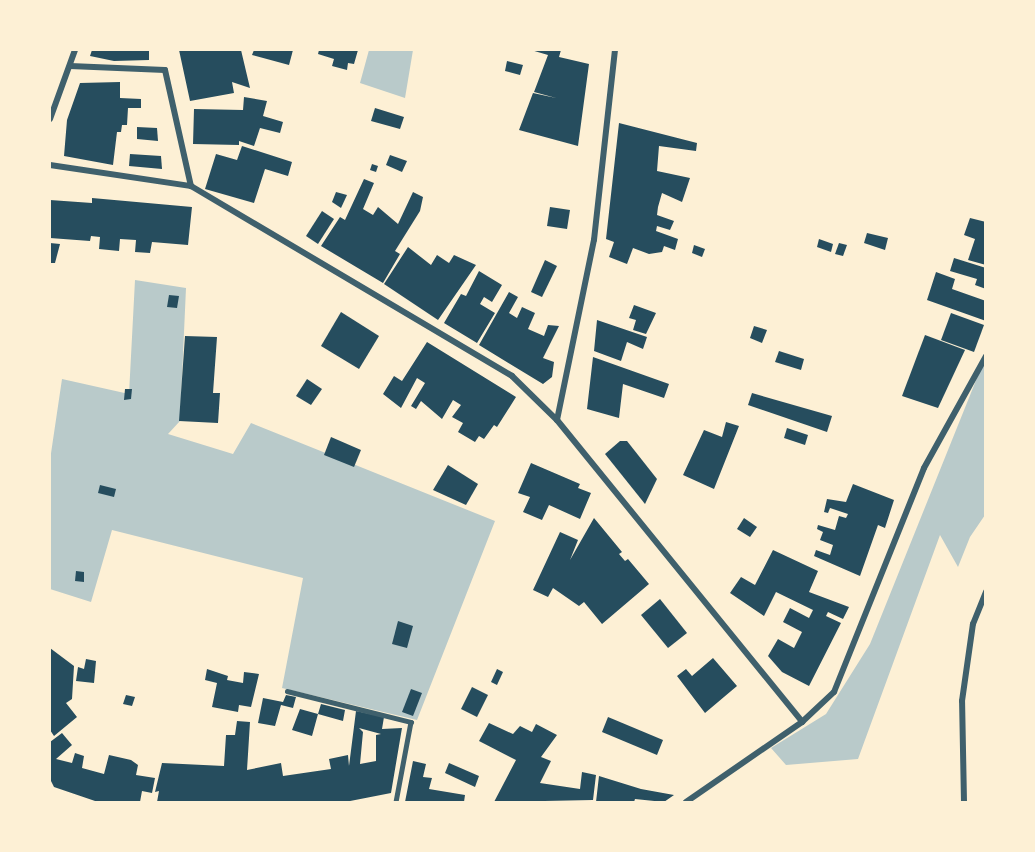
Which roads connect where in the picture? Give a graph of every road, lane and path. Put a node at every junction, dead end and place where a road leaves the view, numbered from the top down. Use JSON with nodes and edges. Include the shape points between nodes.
{"nodes":[{"id":1,"x":75,"y":50,"type":"edge"},
{"id":2,"x":615,"y":50,"type":"edge"},
{"id":3,"x":70,"y":66,"type":"junction"},
{"id":4,"x":50,"y":119,"type":"edge"},
{"id":5,"x":50,"y":165,"type":"edge"},
{"id":6,"x":191,"y":186,"type":"junction"},
{"id":7,"x":986,"y":356,"type":"edge"},
{"id":8,"x":557,"y":420,"type":"junction"},
{"id":9,"x":986,"y":591,"type":"edge"},
{"id":10,"x":286,"y":691,"type":"dead end"},
{"id":11,"x":802,"y":722,"type":"junction"},
{"id":12,"x":396,"y":802,"type":"edge"},
{"id":13,"x":686,"y":802,"type":"edge"},
{"id":14,"x":964,"y":802,"type":"edge"}],
"edges":[{"from":1,"to":3,"type":"street"},
{"from":2,"to":8,"type":"street","via":[[594,240]]},
{"from":3,"to":4,"type":"street"},
{"from":3,"to":6,"type":"street","via":[[165,70]]},
{"from":5,"to":6,"type":"street"},
{"from":6,"to":8,"type":"street","via":[[512,376]]},
{"from":7,"to":11,"type":"street","via":[[924,468],[834,692]]},
{"from":8,"to":11,"type":"street"},
{"from":9,"to":14,"type":"street","via":[[973,624],[962,701]]},
{"from":10,"to":12,"type":"lane","via":[[411,722]]},
{"from":11,"to":13,"type":"street"}]}
